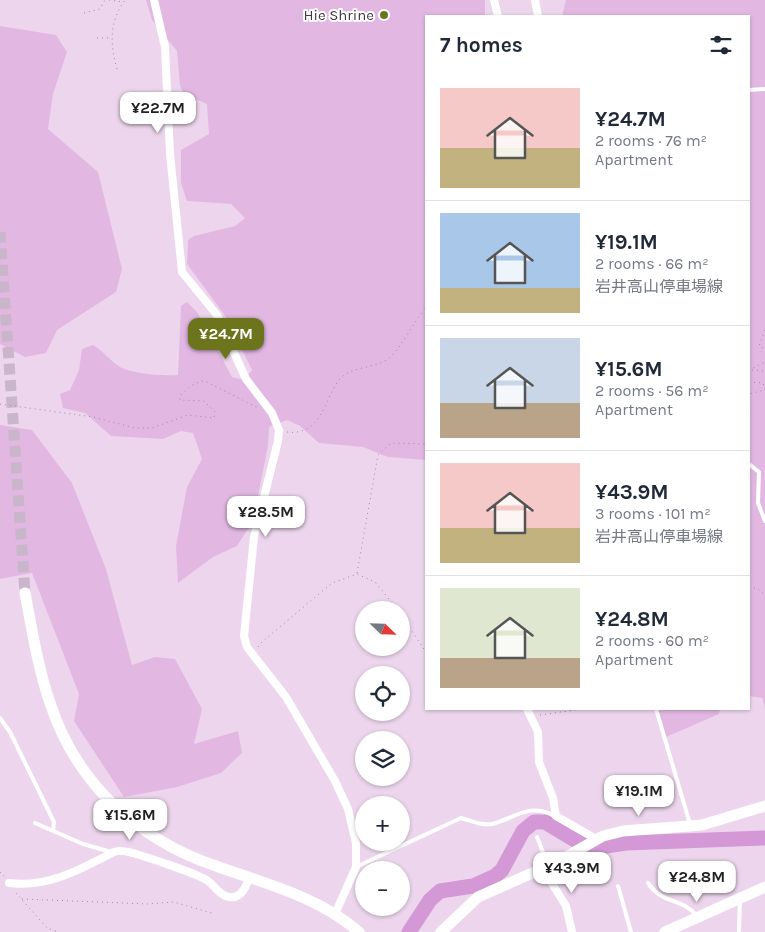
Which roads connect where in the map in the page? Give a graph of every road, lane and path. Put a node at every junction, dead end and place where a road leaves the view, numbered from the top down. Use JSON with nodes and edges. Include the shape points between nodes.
{"nodes":[{"id":1,"x":105,"y":0,"type":"edge"},
{"id":2,"x":109,"y":0,"type":"edge"},
{"id":3,"x":125,"y":0,"type":"edge"},
{"id":4,"x":146,"y":0,"type":"edge"},
{"id":5,"x":494,"y":0,"type":"edge"},
{"id":6,"x":535,"y":0,"type":"edge"},
{"id":7,"x":123,"y":3,"type":"junction"},
{"id":8,"x":154,"y":3,"type":"edge"},
{"id":9,"x":84,"y":13,"type":"dead end"},
{"id":10,"x":498,"y":15,"type":"edge"},
{"id":11,"x":538,"y":15,"type":"edge"},
{"id":12,"x":97,"y":38,"type":"dead end"},
{"id":13,"x":113,"y":38,"type":"junction"},
{"id":14,"x":117,"y":69,"type":"dead end"},
{"id":15,"x":765,"y":89,"type":"edge"},
{"id":16,"x":750,"y":90,"type":"edge"},
{"id":17,"x":425,"y":308,"type":"edge"},
{"id":18,"x":765,"y":330,"type":"edge"},
{"id":19,"x":765,"y":349,"type":"edge"},
{"id":20,"x":765,"y":362,"type":"edge"},
{"id":21,"x":750,"y":371,"type":"edge"},
{"id":22,"x":765,"y":371,"type":"edge"},
{"id":23,"x":750,"y":382,"type":"edge"},
{"id":24,"x":750,"y":394,"type":"edge"},
{"id":25,"x":0,"y":404,"type":"edge"},
{"id":26,"x":274,"y":420,"type":"junction"},
{"id":27,"x":279,"y":430,"type":"junction"},
{"id":28,"x":425,"y":444,"type":"edge"},
{"id":29,"x":750,"y":465,"type":"edge"},
{"id":30,"x":765,"y":521,"type":"edge"},
{"id":31,"x":357,"y":574,"type":"junction"},
{"id":32,"x":750,"y":588,"type":"edge"},
{"id":33,"x":25,"y":593,"type":"tunnel mouth"},
{"id":34,"x":765,"y":595,"type":"edge"},
{"id":35,"x":391,"y":601,"type":"edge"},
{"id":36,"x":410,"y":629,"type":"edge"},
{"id":37,"x":425,"y":651,"type":"edge"},
{"id":38,"x":254,"y":654,"type":"junction"},
{"id":39,"x":528,"y":710,"type":"edge"},
{"id":40,"x":578,"y":710,"type":"edge"},
{"id":41,"x":656,"y":710,"type":"edge"},
{"id":42,"x":0,"y":718,"type":"edge"},
{"id":43,"x":532,"y":718,"type":"junction"},
{"id":44,"x":765,"y":806,"type":"edge"},
{"id":45,"x":556,"y":816,"type":"junction"},
{"id":46,"x":34,"y":824,"type":"dead end"},
{"id":47,"x":690,"y":827,"type":"junction"},
{"id":48,"x":53,"y":831,"type":"junction"},
{"id":49,"x":537,"y":836,"type":"dead end"},
{"id":50,"x":595,"y":840,"type":"junction"},
{"id":51,"x":113,"y":852,"type":"junction"},
{"id":52,"x":356,"y":861,"type":"edge"},
{"id":53,"x":369,"y":861,"type":"edge"},
{"id":54,"x":546,"y":868,"type":"junction"},
{"id":55,"x":355,"y":869,"type":"edge"},
{"id":56,"x":249,"y":878,"type":"junction"},
{"id":57,"x":9,"y":883,"type":"joint"},
{"id":58,"x":648,"y":883,"type":"dead end"},
{"id":59,"x":618,"y":886,"type":"dead end"},
{"id":60,"x":765,"y":887,"type":"edge"},
{"id":61,"x":740,"y":898,"type":"junction"},
{"id":62,"x":22,"y":900,"type":"junction"},
{"id":63,"x":215,"y":914,"type":"dead end"},
{"id":64,"x":335,"y":914,"type":"junction"},
{"id":65,"x":698,"y":917,"type":"junction"},
{"id":66,"x":59,"y":932,"type":"edge"},
{"id":67,"x":359,"y":932,"type":"edge"},
{"id":68,"x":441,"y":932,"type":"edge"},
{"id":69,"x":572,"y":932,"type":"edge"},
{"id":70,"x":631,"y":932,"type":"edge"},
{"id":71,"x":665,"y":932,"type":"edge"},
{"id":72,"x":739,"y":932,"type":"edge"}],
"edges":[{"from":1,"to":9,"type":"path","via":[[100,9]]},
{"from":2,"to":7,"type":"path"},
{"from":3,"to":7,"type":"path"},
{"from":4,"to":8,"type":"street"},
{"from":5,"to":10,"type":"street"},
{"from":6,"to":11,"type":"street"},
{"from":7,"to":13,"type":"path","via":[[114,15]]},
{"from":8,"to":26,"type":"street","via":[[165,47],[170,154],[182,272],[217,315],[246,380]]},
{"from":12,"to":13,"type":"path"},
{"from":13,"to":14,"type":"path"},
{"from":15,"to":16,"type":"lane"},
{"from":17,"to":27,"type":"path","via":[[388,359],[340,379],[328,405],[311,427],[296,433]]},
{"from":18,"to":19,"type":"path","via":[[759,346]]},
{"from":20,"to":21,"type":"path"},
{"from":21,"to":22,"type":"path"},
{"from":23,"to":24,"type":"path","via":[[763,383],[765,390]]},
{"from":25,"to":26,"type":"path","via":[[93,417],[129,427],[152,428],[184,416],[214,418],[215,412],[204,401],[180,400],[183,393],[205,381],[264,411]]},
{"from":26,"to":27,"type":"street"},
{"from":27,"to":38,"type":"street","via":[[254,536],[243,627],[247,647]]},
{"from":28,"to":31,"type":"path","via":[[391,443],[378,455]]},
{"from":29,"to":30,"type":"lane","via":[[759,472],[758,503]]},
{"from":31,"to":35,"type":"path","via":[[375,582]]},
{"from":31,"to":38,"type":"path","via":[[332,583],[262,642]]},
{"from":32,"to":34,"type":"path","via":[[757,588]]},
{"from":33,"to":56,"type":"street","via":[[50,705],[66,742],[89,779],[119,811],[150,836],[180,853]]},
{"from":36,"to":37,"type":"path"},
{"from":38,"to":52,"type":"street","via":[[286,697],[343,798],[356,843]]},
{"from":39,"to":43,"type":"street"},
{"from":40,"to":43,"type":"path","via":[[560,714],[550,712]]},
{"from":41,"to":47,"type":"lane"},
{"from":42,"to":48,"type":"lane","via":[[54,822]]},
{"from":43,"to":45,"type":"street","via":[[538,732],[538,762],[553,798]]},
{"from":44,"to":47,"type":"street"},
{"from":45,"to":50,"type":"street"},
{"from":45,"to":53,"type":"lane","via":[[545,810],[527,811],[483,825],[462,818]]},
{"from":46,"to":48,"type":"lane"},
{"from":47,"to":50,"type":"street","via":[[618,832]]},
{"from":48,"to":51,"type":"lane","via":[[101,851]]},
{"from":49,"to":54,"type":"lane"},
{"from":50,"to":54,"type":"street"},
{"from":51,"to":56,"type":"street","via":[[136,854],[204,879],[229,898],[243,891]]},
{"from":51,"to":57,"type":"street","via":[[87,867],[55,879]]},
{"from":54,"to":68,"type":"street","via":[[478,897]]},
{"from":54,"to":69,"type":"street","via":[[566,906]]},
{"from":55,"to":64,"type":"street"},
{"from":56,"to":64,"type":"street","via":[[289,890]]},
{"from":57,"to":62,"type":"path"},
{"from":58,"to":65,"type":"lane","via":[[660,897],[686,905]]},
{"from":59,"to":70,"type":"lane"},
{"from":60,"to":61,"type":"street"},
{"from":61,"to":65,"type":"street"},
{"from":61,"to":72,"type":"lane"},
{"from":62,"to":63,"type":"path","via":[[174,902]]},
{"from":62,"to":66,"type":"path","via":[[47,928]]},
{"from":64,"to":67,"type":"street"},
{"from":65,"to":71,"type":"street"}]}
